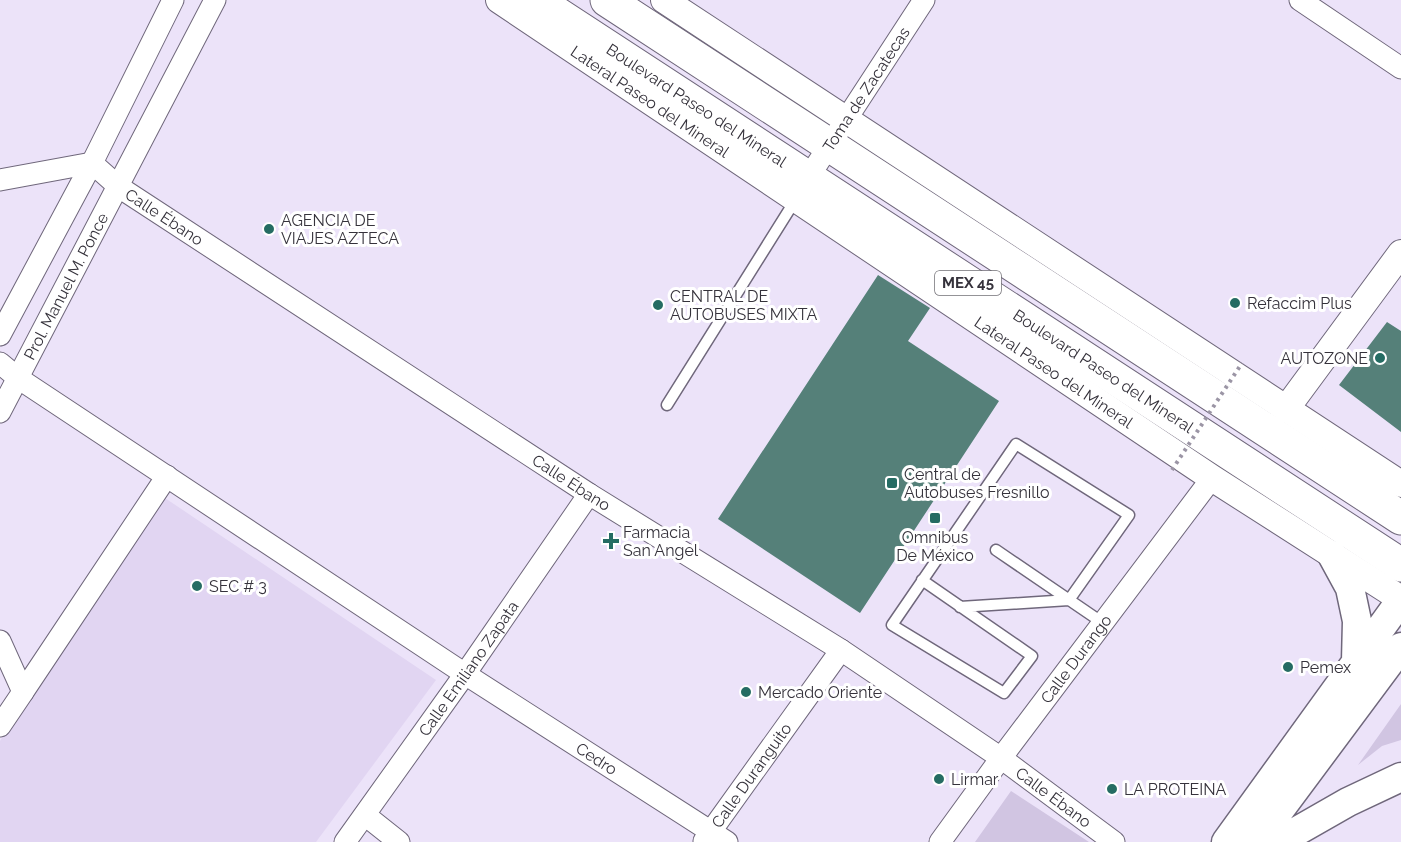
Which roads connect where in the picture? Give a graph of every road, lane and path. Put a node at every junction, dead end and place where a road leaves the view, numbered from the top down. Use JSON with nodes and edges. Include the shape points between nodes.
{"nodes":[{"id":1,"x":173,"y":0,"type":"edge"},
{"id":2,"x":215,"y":0,"type":"edge"},
{"id":3,"x":498,"y":0,"type":"edge"},
{"id":4,"x":536,"y":0,"type":"edge"},
{"id":5,"x":607,"y":0,"type":"edge"},
{"id":6,"x":664,"y":0,"type":"edge"},
{"id":7,"x":924,"y":0,"type":"edge"},
{"id":8,"x":1300,"y":0,"type":"edge"},
{"id":9,"x":1401,"y":68,"type":"edge"},
{"id":10,"x":838,"y":133,"type":"junction"},
{"id":11,"x":92,"y":163,"type":"junction"},
{"id":12,"x":0,"y":180,"type":"edge"},
{"id":13,"x":119,"y":187,"type":"junction"},
{"id":14,"x":802,"y":188,"type":"junction"},
{"id":15,"x":1401,"y":254,"type":"edge"},
{"id":16,"x":0,"y":335,"type":"edge"},
{"id":17,"x":0,"y":363,"type":"edge"},
{"id":18,"x":1242,"y":363,"type":"dead end"},
{"id":19,"x":18,"y":378,"type":"junction"},
{"id":20,"x":667,"y":405,"type":"dead end"},
{"id":21,"x":1286,"y":409,"type":"junction"},
{"id":22,"x":0,"y":412,"type":"edge"},
{"id":23,"x":1172,"y":470,"type":"dead end"},
{"id":24,"x":167,"y":476,"type":"junction"},
{"id":25,"x":1212,"y":478,"type":"junction"},
{"id":26,"x":1401,"y":484,"type":"edge"},
{"id":27,"x":589,"y":494,"type":"junction"},
{"id":28,"x":1401,"y":518,"type":"edge"},
{"id":29,"x":996,"y":550,"type":"dead end"},
{"id":30,"x":1332,"y":555,"type":"junction"},
{"id":31,"x":1401,"y":565,"type":"edge"},
{"id":32,"x":922,"y":580,"type":"junction"},
{"id":33,"x":1401,"y":599,"type":"edge"},
{"id":34,"x":1069,"y":600,"type":"junction"},
{"id":35,"x":960,"y":607,"type":"junction"},
{"id":36,"x":1103,"y":623,"type":"junction"},
{"id":37,"x":0,"y":641,"type":"edge"},
{"id":38,"x":1401,"y":647,"type":"edge"},
{"id":39,"x":841,"y":650,"type":"junction"},
{"id":40,"x":1356,"y":661,"type":"junction"},
{"id":41,"x":465,"y":674,"type":"junction"},
{"id":42,"x":23,"y":692,"type":"junction"},
{"id":43,"x":1347,"y":697,"type":"junction"},
{"id":44,"x":0,"y":726,"type":"edge"},
{"id":45,"x":1001,"y":758,"type":"junction"},
{"id":46,"x":1294,"y":769,"type":"junction"},
{"id":47,"x":1401,"y":777,"type":"edge"},
{"id":48,"x":365,"y":814,"type":"junction"},
{"id":49,"x":714,"y":839,"type":"edge"},
{"id":50,"x":345,"y":842,"type":"edge"},
{"id":51,"x":399,"y":842,"type":"edge"},
{"id":52,"x":940,"y":842,"type":"edge"},
{"id":53,"x":1114,"y":842,"type":"edge"},
{"id":54,"x":1226,"y":842,"type":"edge"},
{"id":55,"x":1256,"y":842,"type":"edge"},
{"id":56,"x":1278,"y":842,"type":"edge"}],
"edges":[{"from":1,"to":11,"type":"street"},
{"from":2,"to":13,"type":"street","name":"Prol. Manuel M. Ponce"},
{"from":3,"to":14,"type":"street","name":"Lateral Paseo del Mineral"},
{"from":4,"to":14,"type":"main road","name":"Boulevard Paseo del Mineral","number":"MEX 45"},
{"from":5,"to":10,"type":"main road","number":"MEX 45"},
{"from":6,"to":10,"type":"street"},
{"from":7,"to":10,"type":"street","name":"Toma de Zacatecas"},
{"from":8,"to":9,"type":"street"},
{"from":10,"to":14,"type":"street","name":"Toma de Zacatecas"},
{"from":10,"to":21,"type":"street"},
{"from":10,"to":28,"type":"main road","number":"MEX 45"},
{"from":11,"to":12,"type":"street"},
{"from":11,"to":13,"type":"street","name":"Calle Ébano"},
{"from":11,"to":16,"type":"street"},
{"from":13,"to":19,"type":"street","name":"Prol. Manuel M. Ponce"},
{"from":13,"to":27,"type":"street","name":"Calle Ébano"},
{"from":14,"to":20,"type":"lane"},
{"from":14,"to":25,"type":"street","name":"Lateral Paseo del Mineral"},
{"from":14,"to":31,"type":"main road","name":"Boulevard Paseo del Mineral","number":"MEX 45"},
{"from":15,"to":21,"type":"street"},
{"from":17,"to":19,"type":"street","name":"Cedro"},
{"from":18,"to":23,"type":"path","bridge":true},
{"from":19,"to":22,"type":"street","name":"Prol. Manuel M. Ponce"},
{"from":19,"to":24,"type":"street","name":"Cedro"},
{"from":21,"to":26,"type":"street"},
{"from":24,"to":41,"type":"street","name":"Cedro"},
{"from":24,"to":42,"type":"street"},
{"from":25,"to":30,"type":"street","name":"Lateral Paseo del Mineral"},
{"from":25,"to":36,"type":"street","name":"Calle Durango"},
{"from":27,"to":39,"type":"street","name":"Calle Ébano"},
{"from":27,"to":41,"type":"street","name":"Calle Emiliano Zapata"},
{"from":29,"to":34,"type":"lane"},
{"from":30,"to":33,"type":"street","name":"Lateral Paseo del Mineral"},
{"from":30,"to":40,"type":"main road","via":[[1350,588],[1357,621]]},
{"from":32,"to":34,"type":"lane","via":[[1016,444],[1129,515]]},
{"from":32,"to":35,"type":"lane"},
{"from":32,"to":35,"type":"lane","via":[[892,625],[1004,693],[1032,656]]},
{"from":33,"to":40,"type":"main road"},
{"from":34,"to":35,"type":"lane"},
{"from":34,"to":36,"type":"lane"},
{"from":36,"to":45,"type":"street","name":"Calle Durango"},
{"from":37,"to":42,"type":"street"},
{"from":38,"to":43,"type":"main road"},
{"from":39,"to":45,"type":"street","name":"Calle Ébano"},
{"from":39,"to":49,"type":"street","name":"Calle Duranguito"},
{"from":40,"to":43,"type":"main road"},
{"from":41,"to":48,"type":"street","name":"Calle Emiliano Zapata"},
{"from":41,"to":49,"type":"street","name":"Cedro"},
{"from":42,"to":44,"type":"street"},
{"from":43,"to":46,"type":"main road"},
{"from":45,"to":52,"type":"street","name":"Calle Durango"},
{"from":45,"to":53,"type":"street","name":"Calle Ébano"},
{"from":46,"to":54,"type":"main road"},
{"from":46,"to":55,"type":"main road"},
{"from":47,"to":56,"type":"main road"},
{"from":48,"to":50,"type":"street","name":"Calle Emiliano Zapata"},
{"from":48,"to":51,"type":"street"}]}
